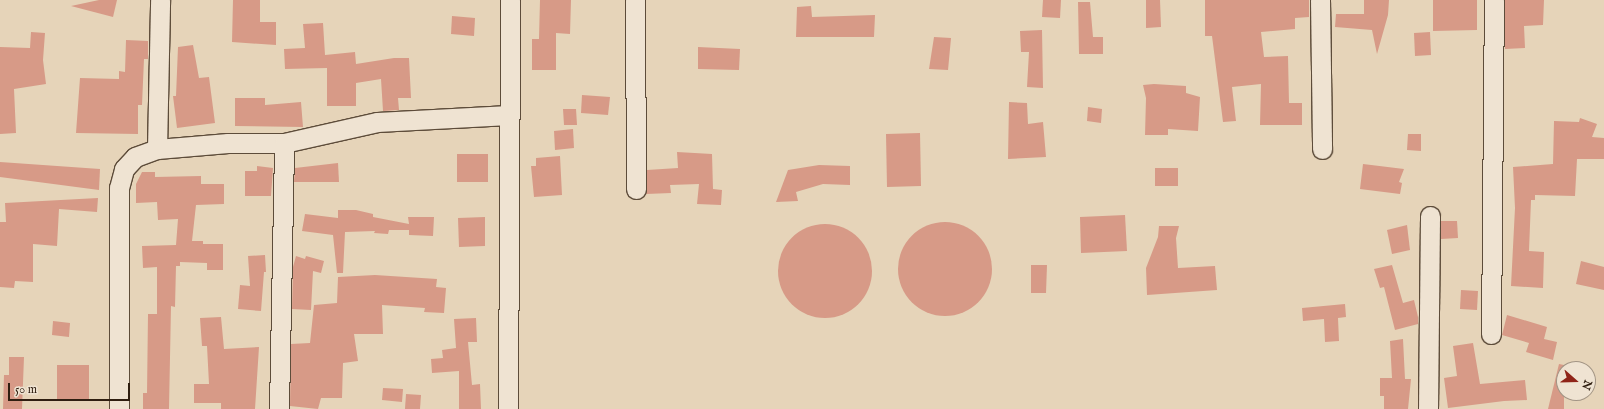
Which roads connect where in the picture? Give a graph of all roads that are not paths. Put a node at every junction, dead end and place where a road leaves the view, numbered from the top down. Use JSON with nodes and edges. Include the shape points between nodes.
{"nodes":[{"id":1,"x":160,"y":0,"type":"edge"},
{"id":2,"x":510,"y":0,"type":"edge"},
{"id":3,"x":635,"y":0,"type":"edge"},
{"id":4,"x":1320,"y":0,"type":"edge"},
{"id":5,"x":1494,"y":0,"type":"edge"},
{"id":6,"x":509,"y":115,"type":"junction"},
{"id":7,"x":284,"y":143,"type":"junction"},
{"id":8,"x":157,"y":149,"type":"junction"},
{"id":9,"x":1322,"y":149,"type":"dead end"},
{"id":10,"x":636,"y":189,"type":"dead end"},
{"id":11,"x":1430,"y":216,"type":"dead end"},
{"id":12,"x":1491,"y":334,"type":"dead end"},
{"id":13,"x":119,"y":409,"type":"edge"},
{"id":14,"x":279,"y":409,"type":"edge"},
{"id":15,"x":508,"y":409,"type":"edge"},
{"id":16,"x":1428,"y":409,"type":"edge"}],
"edges":[{"from":1,"to":8,"type":"street"},
{"from":2,"to":6,"type":"street"},
{"from":3,"to":10,"type":"street"},
{"from":4,"to":9,"type":"street"},
{"from":5,"to":12,"type":"street"},
{"from":6,"to":7,"type":"street","via":[[377,122]]},
{"from":6,"to":15,"type":"street"},
{"from":7,"to":8,"type":"street","via":[[228,143]]},
{"from":7,"to":14,"type":"street"},
{"from":8,"to":13,"type":"street","via":[[135,157],[124,169],[119,188]]},
{"from":11,"to":16,"type":"street"}]}
